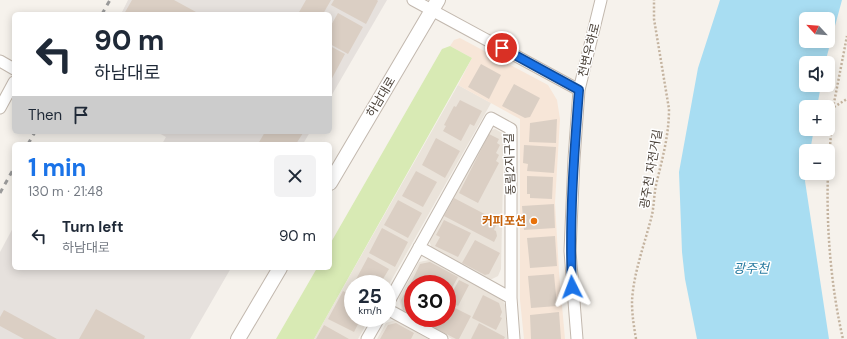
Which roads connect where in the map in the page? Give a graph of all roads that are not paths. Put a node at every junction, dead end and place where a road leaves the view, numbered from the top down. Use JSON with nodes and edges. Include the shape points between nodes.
{"nodes":[{"id":1,"x":413,"y":0,"type":"edge"},
{"id":2,"x":601,"y":0,"type":"edge"},
{"id":3,"x":435,"y":5,"type":"edge"},
{"id":4,"x":0,"y":61,"type":"edge"},
{"id":5,"x":12,"y":67,"type":"edge"},
{"id":6,"x":12,"y":86,"type":"edge"},
{"id":7,"x":579,"y":90,"type":"junction"},
{"id":8,"x":0,"y":108,"type":"edge"},
{"id":9,"x":332,"y":180,"type":"edge"},
{"id":10,"x":419,"y":247,"type":"junction"},
{"id":11,"x":279,"y":270,"type":"edge"},
{"id":12,"x":396,"y":288,"type":"edge"},
{"id":13,"x":511,"y":298,"type":"junction"},
{"id":14,"x":396,"y":314,"type":"edge"},
{"id":15,"x":374,"y":327,"type":"edge"},
{"id":16,"x":238,"y":339,"type":"edge"},
{"id":17,"x":368,"y":339,"type":"edge"},
{"id":18,"x":442,"y":339,"type":"edge"},
{"id":19,"x":514,"y":339,"type":"edge"},
{"id":20,"x":577,"y":339,"type":"edge"}],
"edges":[{"from":1,"to":3,"type":"street"},
{"from":2,"to":7,"type":"street","name":"천변우하로"},
{"from":3,"to":7,"type":"street"},
{"from":3,"to":9,"type":"street","name":"하남대로"},
{"from":4,"to":5,"type":"street"},
{"from":6,"to":8,"type":"street"},
{"from":7,"to":20,"type":"street","name":"천변우하로","via":[[570,251]]},
{"from":10,"to":12,"type":"street","name":"동림2지구길"},
{"from":10,"to":13,"type":"street"},
{"from":10,"to":13,"type":"street","name":"동림2지구길","via":[[491,118],[511,129]]},
{"from":11,"to":16,"type":"street"},
{"from":13,"to":19,"type":"street","name":"동림2지구길"},
{"from":14,"to":18,"type":"street"},
{"from":15,"to":17,"type":"street"}]}
